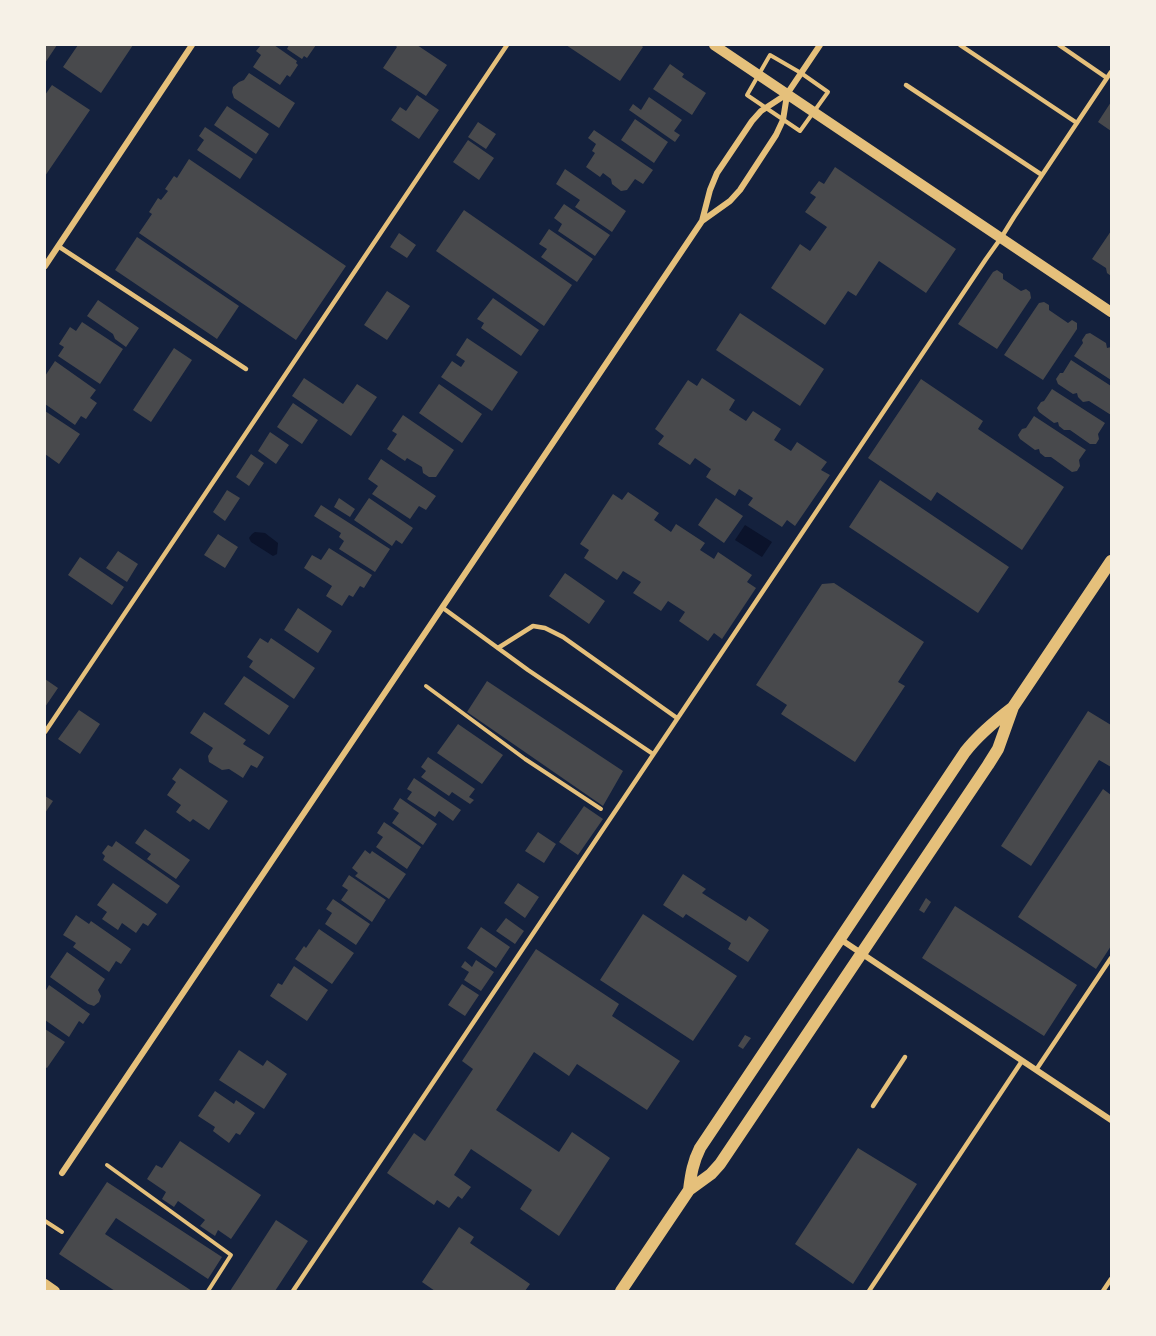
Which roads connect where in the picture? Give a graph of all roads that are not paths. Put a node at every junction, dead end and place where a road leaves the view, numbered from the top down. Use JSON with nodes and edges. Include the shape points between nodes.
{"nodes":[{"id":1,"x":192,"y":45,"type":"edge"},
{"id":2,"x":507,"y":45,"type":"edge"},
{"id":3,"x":714,"y":45,"type":"edge"},
{"id":4,"x":820,"y":45,"type":"edge"},
{"id":5,"x":960,"y":45,"type":"edge"},
{"id":6,"x":1059,"y":45,"type":"edge"},
{"id":7,"x":1111,"y":72,"type":"edge"},
{"id":8,"x":1107,"y":78,"type":"junction"},
{"id":9,"x":906,"y":85,"type":"dead end"},
{"id":10,"x":787,"y":94,"type":"junction"},
{"id":11,"x":1077,"y":123,"type":"junction"},
{"id":12,"x":1042,"y":175,"type":"junction"},
{"id":13,"x":702,"y":221,"type":"junction"},
{"id":14,"x":1001,"y":238,"type":"junction"},
{"id":15,"x":58,"y":246,"type":"junction"},
{"id":16,"x":45,"y":266,"type":"edge"},
{"id":17,"x":1111,"y":312,"type":"edge"},
{"id":18,"x":246,"y":369,"type":"dead end"},
{"id":19,"x":1109,"y":569,"type":"edge"},
{"id":20,"x":442,"y":608,"type":"junction"},
{"id":21,"x":498,"y":648,"type":"junction"},
{"id":22,"x":1013,"y":707,"type":"junction"},
{"id":23,"x":677,"y":718,"type":"junction"},
{"id":24,"x":45,"y":732,"type":"edge"},
{"id":25,"x":653,"y":754,"type":"junction"},
{"id":26,"x":840,"y":939,"type":"junction"},
{"id":27,"x":862,"y":953,"type":"junction"},
{"id":28,"x":1111,"y":958,"type":"edge"},
{"id":29,"x":905,"y":1057,"type":"dead end"},
{"id":30,"x":1022,"y":1061,"type":"junction"},
{"id":31,"x":1036,"y":1070,"type":"junction"},
{"id":32,"x":873,"y":1106,"type":"dead end"},
{"id":33,"x":1111,"y":1120,"type":"edge"},
{"id":34,"x":62,"y":1173,"type":"dead end"},
{"id":35,"x":689,"y":1190,"type":"junction"},
{"id":36,"x":1111,"y":1279,"type":"edge"},
{"id":37,"x":45,"y":1284,"type":"edge"},
{"id":38,"x":55,"y":1291,"type":"edge"},
{"id":39,"x":293,"y":1291,"type":"edge"},
{"id":40,"x":622,"y":1291,"type":"edge"},
{"id":41,"x":869,"y":1291,"type":"edge"},
{"id":42,"x":1103,"y":1291,"type":"edge"}],
"edges":[{"from":1,"to":15,"type":"street"},
{"from":2,"to":24,"type":"lane"},
{"from":3,"to":10,"type":"street"},
{"from":4,"to":10,"type":"street"},
{"from":5,"to":11,"type":"lane"},
{"from":6,"to":8,"type":"lane"},
{"from":7,"to":8,"type":"lane"},
{"from":8,"to":11,"type":"lane"},
{"from":9,"to":12,"type":"lane"},
{"from":10,"to":13,"type":"street","via":[[752,121],[717,173]]},
{"from":10,"to":13,"type":"street","via":[[776,135],[740,190]]},
{"from":10,"to":14,"type":"street"},
{"from":11,"to":12,"type":"lane"},
{"from":12,"to":14,"type":"lane"},
{"from":13,"to":20,"type":"street"},
{"from":14,"to":17,"type":"street"},
{"from":14,"to":23,"type":"lane"},
{"from":15,"to":16,"type":"street"},
{"from":15,"to":18,"type":"lane"},
{"from":19,"to":22,"type":"main road"},
{"from":20,"to":21,"type":"lane"},
{"from":20,"to":34,"type":"street"},
{"from":21,"to":23,"type":"lane","via":[[533,626],[545,627]]},
{"from":21,"to":25,"type":"lane"},
{"from":22,"to":26,"type":"main road","via":[[987,727],[965,752]]},
{"from":22,"to":27,"type":"main road","via":[[998,749]]},
{"from":23,"to":25,"type":"lane"},
{"from":25,"to":39,"type":"lane"},
{"from":26,"to":27,"type":"street"},
{"from":26,"to":35,"type":"main road","via":[[700,1148]]},
{"from":27,"to":30,"type":"street"},
{"from":27,"to":35,"type":"main road","via":[[720,1164]]},
{"from":28,"to":31,"type":"lane"},
{"from":29,"to":32,"type":"lane"},
{"from":30,"to":31,"type":"street"},
{"from":30,"to":41,"type":"lane"},
{"from":31,"to":33,"type":"street"},
{"from":35,"to":40,"type":"main road"},
{"from":36,"to":42,"type":"lane"},
{"from":37,"to":38,"type":"street"}]}
